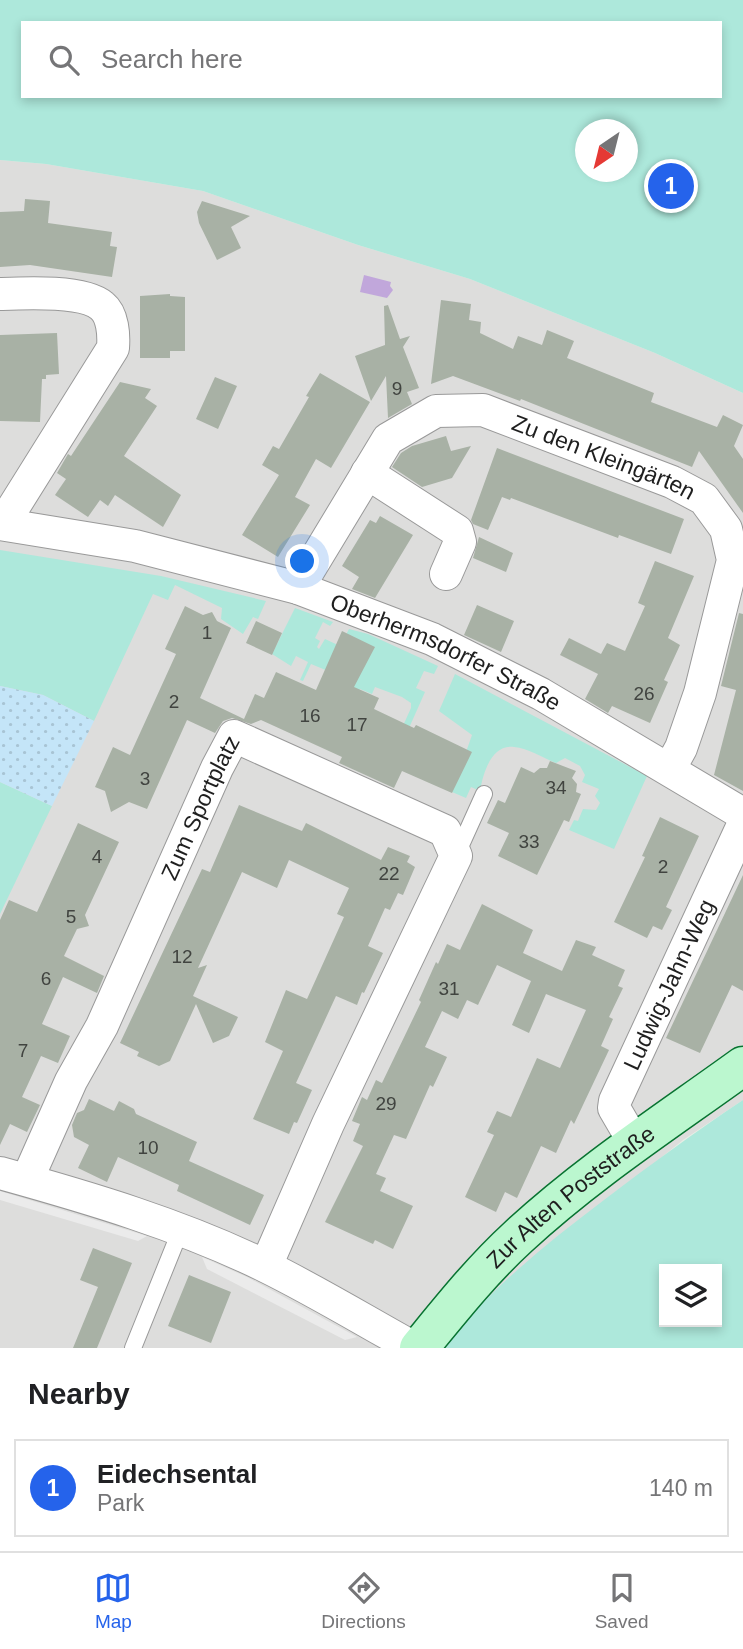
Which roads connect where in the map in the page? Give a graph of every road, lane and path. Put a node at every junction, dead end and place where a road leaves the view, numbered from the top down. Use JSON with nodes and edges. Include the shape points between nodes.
{"nodes":[{"id":1,"x":0,"y":293,"type":"edge"},
{"id":2,"x":367,"y":473,"type":"junction"},
{"id":3,"x":1,"y":524,"type":"edge"},
{"id":4,"x":446,"y":574,"type":"dead end"},
{"id":5,"x":298,"y":588,"type":"junction"},
{"id":6,"x":670,"y":768,"type":"junction"},
{"id":7,"x":484,"y":794,"type":"dead end"},
{"id":8,"x":743,"y":814,"type":"edge"},
{"id":9,"x":743,"y":825,"type":"edge"},
{"id":10,"x":456,"y":856,"type":"junction"},
{"id":11,"x":743,"y":1066,"type":"edge"},
{"id":12,"x":635,"y":1144,"type":"junction"},
{"id":13,"x":13,"y":1177,"type":"edge"},
{"id":14,"x":181,"y":1229,"type":"junction"},
{"id":15,"x":266,"y":1266,"type":"junction"},
{"id":16,"x":133,"y":1348,"type":"edge"},
{"id":17,"x":417,"y":1348,"type":"edge"}],
"edges":[{"from":1,"to":3,"type":"street","via":[[91,298],[104,307],[114,336],[113,348]]},
{"from":2,"to":4,"type":"street","via":[[457,531],[460,542]]},
{"from":2,"to":5,"type":"street","name":"Zu den Kleingärten"},
{"from":2,"to":6,"type":"street","name":"Zu den Kleingärten","via":[[388,439],[436,411],[483,410],[672,482],[704,499],[726,528],[733,560],[700,692]]},
{"from":3,"to":5,"type":"street","name":"Oberhermsdorfer Straße","via":[[135,546]]},
{"from":5,"to":6,"type":"street","name":"Oberhermsdorfer Straße","via":[[449,647]]},
{"from":6,"to":8,"type":"street","name":"Oberhermsdorfer Straße"},
{"from":7,"to":10,"type":"lane"},
{"from":9,"to":12,"type":"street","name":"Ludwig-Jahn-Weg","via":[[615,1101],[614,1108]]},
{"from":10,"to":13,"type":"street","name":"Zum Sportplatz","via":[[445,831],[234,736],[102,1026]]},
{"from":10,"to":15,"type":"street"},
{"from":11,"to":12,"type":"street","name":"Zur Alten Poststraße"},
{"from":12,"to":17,"type":"street","name":"Zur Alten Poststraße","via":[[519,1236]]},
{"from":13,"to":14,"type":"street","name":"Zum Sportplatz"},
{"from":14,"to":15,"type":"street","name":"Zum Sportplatz"},
{"from":14,"to":16,"type":"lane"},
{"from":15,"to":17,"type":"street","name":"Zum Sportplatz"}]}
